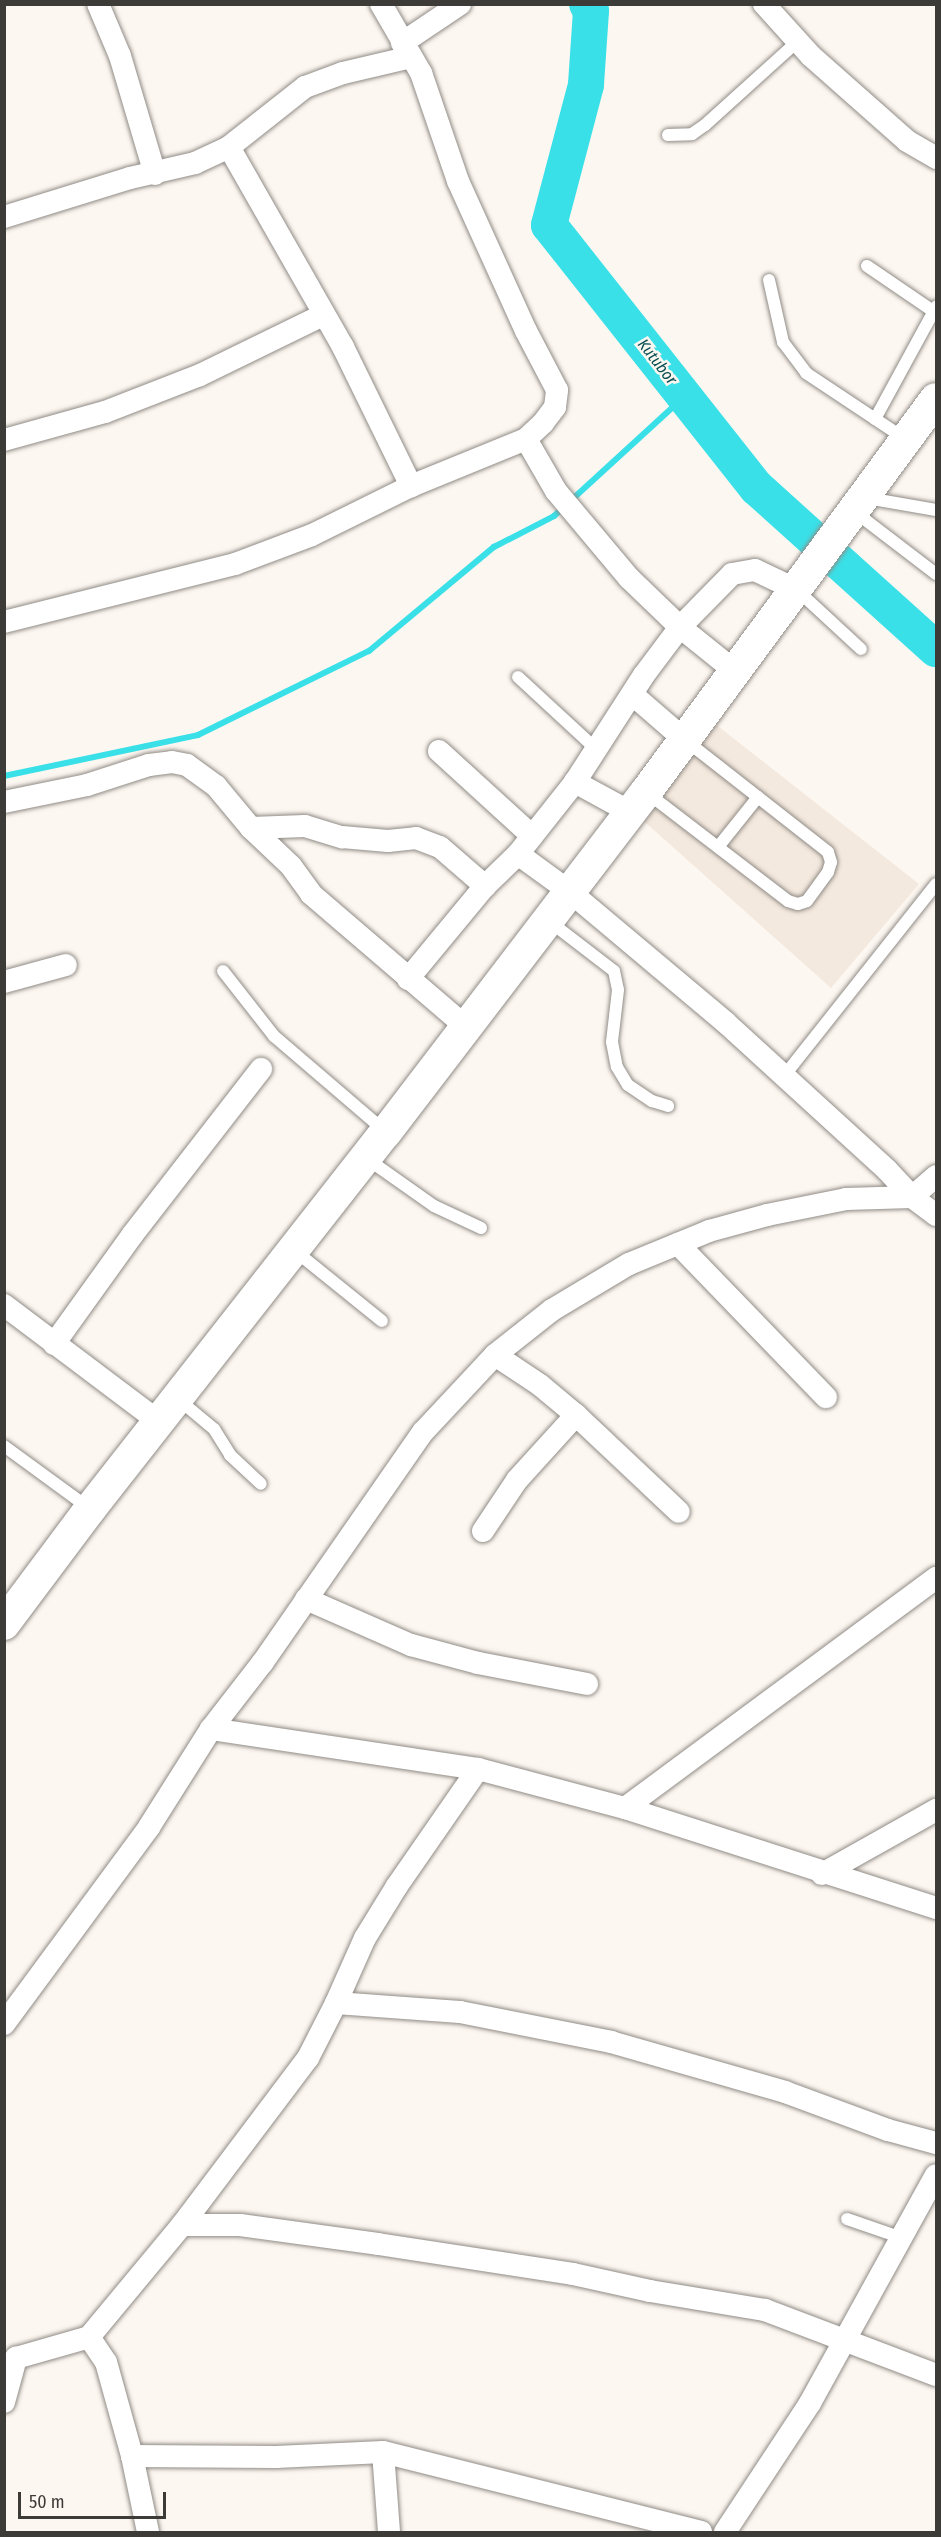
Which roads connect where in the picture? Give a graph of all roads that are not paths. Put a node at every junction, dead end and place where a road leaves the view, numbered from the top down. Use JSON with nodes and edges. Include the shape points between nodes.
{"nodes":[{"id":1,"x":98,"y":4,"type":"edge"},
{"id":2,"x":381,"y":4,"type":"edge"},
{"id":3,"x":460,"y":4,"type":"edge"},
{"id":4,"x":764,"y":4,"type":"edge"},
{"id":5,"x":797,"y":42,"type":"junction"},
{"id":6,"x":406,"y":50,"type":"junction"},
{"id":7,"x":668,"y":135,"type":"dead end"},
{"id":8,"x":229,"y":147,"type":"junction"},
{"id":9,"x":936,"y":158,"type":"edge"},
{"id":10,"x":155,"y":174,"type":"junction"},
{"id":11,"x":4,"y":217,"type":"edge"},
{"id":12,"x":867,"y":266,"type":"dead end"},
{"id":13,"x":769,"y":280,"type":"dead end"},
{"id":14,"x":936,"y":310,"type":"edge"},
{"id":15,"x":323,"y":315,"type":"junction"},
{"id":16,"x":936,"y":399,"type":"edge"},
{"id":17,"x":875,"y":419,"type":"junction"},
{"id":18,"x":526,"y":439,"type":"junction"},
{"id":19,"x":4,"y":440,"type":"edge"},
{"id":20,"x":908,"y":440,"type":"junction"},
{"id":21,"x":411,"y":486,"type":"junction"},
{"id":22,"x":936,"y":510,"type":"edge"},
{"id":23,"x":853,"y":515,"type":"junction"},
{"id":24,"x":936,"y":574,"type":"edge"},
{"id":25,"x":797,"y":590,"type":"junction"},
{"id":26,"x":4,"y":622,"type":"edge"},
{"id":27,"x":680,"y":627,"type":"junction"},
{"id":28,"x":861,"y":649,"type":"dead end"},
{"id":29,"x":736,"y":672,"type":"junction"},
{"id":30,"x":518,"y":677,"type":"dead end"},
{"id":31,"x":633,"y":695,"type":"junction"},
{"id":32,"x":686,"y":740,"type":"junction"},
{"id":33,"x":595,"y":748,"type":"junction"},
{"id":34,"x":439,"y":751,"type":"dead end"},
{"id":35,"x":575,"y":782,"type":"junction"},
{"id":36,"x":758,"y":797,"type":"junction"},
{"id":37,"x":4,"y":802,"type":"edge"},
{"id":38,"x":638,"y":802,"type":"junction"},
{"id":39,"x":252,"y":828,"type":"junction"},
{"id":40,"x":525,"y":845,"type":"junction"},
{"id":41,"x":718,"y":848,"type":"junction"},
{"id":42,"x":936,"y":885,"type":"edge"},
{"id":43,"x":485,"y":886,"type":"junction"},
{"id":44,"x":568,"y":891,"type":"junction"},
{"id":45,"x":548,"y":920,"type":"junction"},
{"id":46,"x":66,"y":965,"type":"dead end"},
{"id":47,"x":223,"y":971,"type":"dead end"},
{"id":48,"x":408,"y":979,"type":"junction"},
{"id":49,"x":4,"y":982,"type":"edge"},
{"id":50,"x":466,"y":1027,"type":"junction"},
{"id":51,"x":261,"y":1069,"type":"dead end"},
{"id":52,"x":784,"y":1076,"type":"junction"},
{"id":53,"x":668,"y":1106,"type":"dead end"},
{"id":54,"x":386,"y":1132,"type":"junction"},
{"id":55,"x":365,"y":1157,"type":"junction"},
{"id":56,"x":936,"y":1176,"type":"edge"},
{"id":57,"x":912,"y":1197,"type":"junction"},
{"id":58,"x":936,"y":1215,"type":"edge"},
{"id":59,"x":481,"y":1228,"type":"dead end"},
{"id":60,"x":678,"y":1244,"type":"junction"},
{"id":61,"x":293,"y":1250,"type":"junction"},
{"id":62,"x":4,"y":1305,"type":"edge"},
{"id":63,"x":382,"y":1320,"type":"dead end"},
{"id":64,"x":54,"y":1344,"type":"junction"},
{"id":65,"x":495,"y":1355,"type":"junction"},
{"id":66,"x":826,"y":1397,"type":"dead end"},
{"id":67,"x":168,"y":1410,"type":"junction"},
{"id":68,"x":576,"y":1415,"type":"junction"},
{"id":69,"x":4,"y":1446,"type":"edge"},
{"id":70,"x":261,"y":1484,"type":"dead end"},
{"id":71,"x":90,"y":1509,"type":"junction"},
{"id":72,"x":679,"y":1512,"type":"dead end"},
{"id":73,"x":483,"y":1531,"type":"dead end"},
{"id":74,"x":936,"y":1578,"type":"edge"},
{"id":75,"x":306,"y":1599,"type":"junction"},
{"id":76,"x":4,"y":1624,"type":"edge"},
{"id":77,"x":587,"y":1684,"type":"dead end"},
{"id":78,"x":211,"y":1729,"type":"junction"},
{"id":79,"x":478,"y":1768,"type":"junction"},
{"id":80,"x":625,"y":1808,"type":"junction"},
{"id":81,"x":936,"y":1810,"type":"edge"},
{"id":82,"x":822,"y":1874,"type":"junction"},
{"id":83,"x":936,"y":1908,"type":"edge"},
{"id":84,"x":336,"y":2003,"type":"junction"},
{"id":85,"x":4,"y":2024,"type":"edge"},
{"id":86,"x":936,"y":2143,"type":"edge"},
{"id":87,"x":936,"y":2175,"type":"edge"},
{"id":88,"x":847,"y":2219,"type":"dead end"},
{"id":89,"x":182,"y":2225,"type":"junction"},
{"id":90,"x":902,"y":2238,"type":"junction"},
{"id":91,"x":89,"y":2337,"type":"junction"},
{"id":92,"x":846,"y":2341,"type":"junction"},
{"id":93,"x":10,"y":2356,"type":"edge"},
{"id":94,"x":936,"y":2375,"type":"edge"},
{"id":95,"x":4,"y":2402,"type":"edge"},
{"id":96,"x":383,"y":2452,"type":"junction"},
{"id":97,"x":132,"y":2456,"type":"junction"},
{"id":98,"x":644,"y":2525,"type":"edge"},
{"id":99,"x":148,"y":2532,"type":"edge"},
{"id":100,"x":389,"y":2532,"type":"edge"},
{"id":101,"x":701,"y":2532,"type":"edge"},
{"id":102,"x":725,"y":2532,"type":"edge"}],
"edges":[{"from":1,"to":10,"type":"street","via":[[120,56]]},
{"from":2,"to":6,"type":"street"},
{"from":3,"to":6,"type":"street"},
{"from":4,"to":5,"type":"street"},
{"from":5,"to":7,"type":"lane","via":[[705,125],[692,134]]},
{"from":5,"to":9,"type":"street","via":[[907,141]]},
{"from":6,"to":8,"type":"street","via":[[305,87]]},
{"from":6,"to":18,"type":"street","via":[[421,73],[458,181],[557,390],[555,407]]},
{"from":8,"to":10,"type":"street","via":[[195,163]]},
{"from":8,"to":15,"type":"street"},
{"from":10,"to":11,"type":"street"},
{"from":12,"to":14,"type":"lane"},
{"from":13,"to":17,"type":"lane","via":[[783,342],[806,373]]},
{"from":14,"to":17,"type":"lane"},
{"from":15,"to":19,"type":"street","via":[[200,375],[105,412]]},
{"from":15,"to":21,"type":"street","via":[[343,347]]},
{"from":16,"to":20,"type":"main road"},
{"from":17,"to":20,"type":"lane"},
{"from":18,"to":21,"type":"street"},
{"from":18,"to":27,"type":"street","via":[[574,513],[629,578]]},
{"from":20,"to":23,"type":"main road"},
{"from":21,"to":26,"type":"street","via":[[312,536],[235,564]]},
{"from":22,"to":23,"type":"lane"},
{"from":23,"to":24,"type":"lane"},
{"from":23,"to":25,"type":"main road"},
{"from":25,"to":27,"type":"street","via":[[755,570],[732,574]]},
{"from":25,"to":28,"type":"lane"},
{"from":25,"to":29,"type":"main road"},
{"from":27,"to":29,"type":"street"},
{"from":27,"to":31,"type":"street"},
{"from":29,"to":32,"type":"main road"},
{"from":30,"to":33,"type":"lane"},
{"from":31,"to":32,"type":"street"},
{"from":31,"to":33,"type":"street"},
{"from":32,"to":36,"type":"lane"},
{"from":32,"to":38,"type":"main road"},
{"from":33,"to":35,"type":"street"},
{"from":34,"to":40,"type":"street"},
{"from":35,"to":38,"type":"street"},
{"from":35,"to":40,"type":"street"},
{"from":36,"to":41,"type":"lane"},
{"from":36,"to":41,"type":"lane","via":[[828,852],[828,872],[807,901],[788,902]]},
{"from":37,"to":39,"type":"street","via":[[172,762],[201,773]]},
{"from":38,"to":41,"type":"lane"},
{"from":38,"to":44,"type":"main road"},
{"from":39,"to":43,"type":"street","via":[[305,826],[342,837],[388,841],[416,838],[440,847]]},
{"from":39,"to":48,"type":"street","via":[[291,866],[311,894]]},
{"from":40,"to":43,"type":"street"},
{"from":40,"to":44,"type":"street"},
{"from":42,"to":52,"type":"lane"},
{"from":43,"to":48,"type":"street"},
{"from":44,"to":45,"type":"main road"},
{"from":44,"to":52,"type":"street"},
{"from":45,"to":50,"type":"main road"},
{"from":45,"to":53,"type":"lane","via":[[614,971],[618,990],[612,1042],[617,1068],[628,1085],[652,1101]]},
{"from":46,"to":49,"type":"street"},
{"from":47,"to":54,"type":"lane","via":[[274,1036]]},
{"from":48,"to":50,"type":"street"},
{"from":50,"to":54,"type":"main road"},
{"from":51,"to":64,"type":"street","via":[[133,1234]]},
{"from":52,"to":57,"type":"street"},
{"from":54,"to":55,"type":"main road"},
{"from":55,"to":59,"type":"lane","via":[[434,1206]]},
{"from":55,"to":61,"type":"main road"},
{"from":56,"to":57,"type":"street"},
{"from":57,"to":58,"type":"street"},
{"from":57,"to":60,"type":"street","via":[[846,1199],[801,1208]]},
{"from":60,"to":65,"type":"street","via":[[629,1264],[552,1310]]},
{"from":60,"to":66,"type":"street"},
{"from":61,"to":63,"type":"lane"},
{"from":61,"to":67,"type":"main road"},
{"from":62,"to":64,"type":"street"},
{"from":64,"to":67,"type":"street"},
{"from":65,"to":68,"type":"street"},
{"from":65,"to":75,"type":"street","via":[[423,1432]]},
{"from":67,"to":70,"type":"lane","via":[[214,1429],[230,1455]]},
{"from":67,"to":71,"type":"main road"},
{"from":68,"to":72,"type":"street"},
{"from":68,"to":73,"type":"street","via":[[517,1480]]},
{"from":69,"to":71,"type":"lane"},
{"from":71,"to":76,"type":"main road"},
{"from":74,"to":80,"type":"street"},
{"from":75,"to":77,"type":"street","via":[[411,1645],[478,1663]]},
{"from":75,"to":78,"type":"street"},
{"from":78,"to":79,"type":"street"},
{"from":78,"to":85,"type":"street","via":[[149,1827]]},
{"from":79,"to":80,"type":"street"},
{"from":79,"to":84,"type":"street","via":[[391,1894],[365,1938]]},
{"from":80,"to":82,"type":"street"},
{"from":81,"to":82,"type":"street"},
{"from":82,"to":83,"type":"street"},
{"from":84,"to":86,"type":"street","via":[[460,2012],[611,2042],[785,2092],[888,2130]]},
{"from":84,"to":89,"type":"street","via":[[308,2058]]},
{"from":87,"to":90,"type":"street"},
{"from":88,"to":90,"type":"lane"},
{"from":89,"to":91,"type":"street"},
{"from":89,"to":92,"type":"street","via":[[240,2225],[573,2274],[765,2310]]},
{"from":90,"to":92,"type":"street"},
{"from":91,"to":93,"type":"street"},
{"from":91,"to":97,"type":"street","via":[[106,2362]]},
{"from":92,"to":94,"type":"street"},
{"from":92,"to":102,"type":"street"},
{"from":93,"to":95,"type":"street"},
{"from":96,"to":97,"type":"street","via":[[276,2457]]},
{"from":96,"to":98,"type":"street","via":[[522,2486]]},
{"from":96,"to":100,"type":"street"},
{"from":97,"to":99,"type":"street"},
{"from":98,"to":101,"type":"street"}]}
